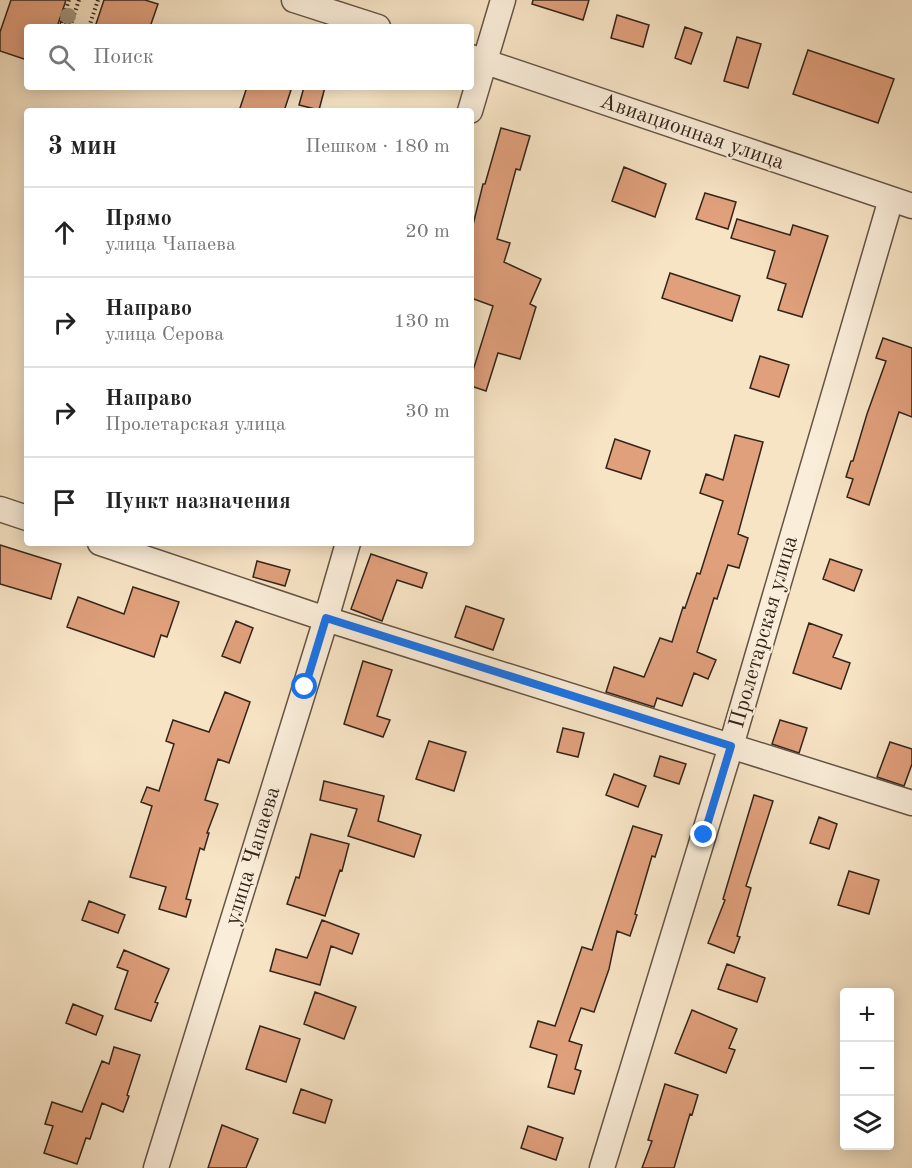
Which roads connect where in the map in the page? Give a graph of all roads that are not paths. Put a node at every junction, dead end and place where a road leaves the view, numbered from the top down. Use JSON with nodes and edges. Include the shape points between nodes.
{"nodes":[{"id":1,"x":294,"y":0,"type":"edge"},
{"id":2,"x":503,"y":0,"type":"edge"},
{"id":3,"x":369,"y":24,"type":"edge"},
{"id":4,"x":477,"y":59,"type":"edge"},
{"id":5,"x":474,"y":81,"type":"edge"},
{"id":6,"x":473,"y":90,"type":"edge"},
{"id":7,"x":470,"y":108,"type":"edge"},
{"id":8,"x":901,"y":202,"type":"edge"},
{"id":9,"x":0,"y":509,"type":"edge"},
{"id":10,"x":24,"y":517,"type":"edge"},
{"id":11,"x":109,"y":546,"type":"edge"},
{"id":12,"x":347,"y":546,"type":"edge"},
{"id":13,"x":326,"y":618,"type":"junction"},
{"id":14,"x":731,"y":746,"type":"junction"},
{"id":15,"x":912,"y":803,"type":"edge"},
{"id":16,"x":156,"y":1168,"type":"edge"},
{"id":17,"x":602,"y":1168,"type":"edge"}],
"edges":[{"from":1,"to":3,"type":"street"},
{"from":2,"to":4,"type":"street"},
{"from":4,"to":5,"type":"street"},
{"from":4,"to":8,"type":"street","name":"Авиационная улица"},
{"from":6,"to":7,"type":"street"},
{"from":8,"to":14,"type":"street","name":"Пролетарская улица"},
{"from":9,"to":10,"type":"street"},
{"from":11,"to":13,"type":"street"},
{"from":12,"to":13,"type":"street","name":"улица Чапаева"},
{"from":13,"to":14,"type":"street"},
{"from":13,"to":16,"type":"street","name":"улица Чапаева"},
{"from":14,"to":15,"type":"street"},
{"from":14,"to":17,"type":"street","name":"Пролетарская улица"}]}
